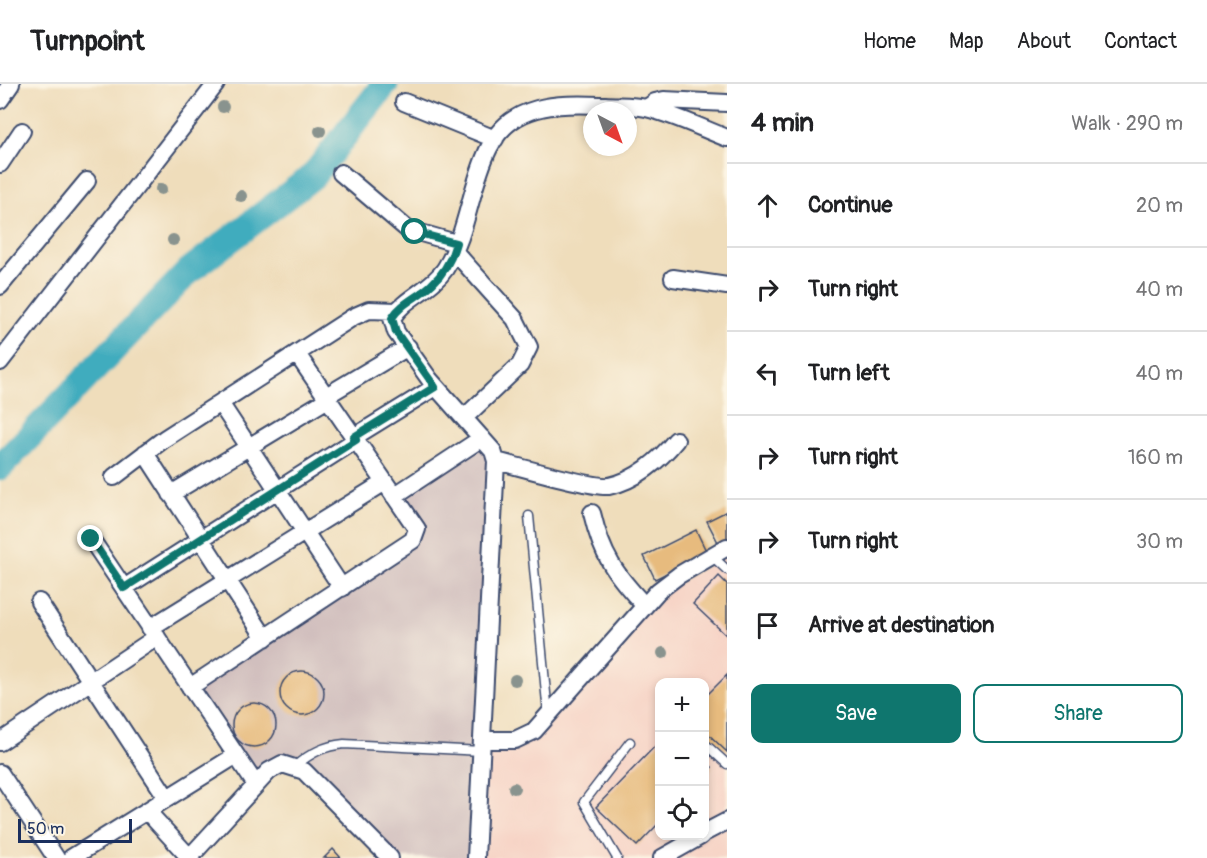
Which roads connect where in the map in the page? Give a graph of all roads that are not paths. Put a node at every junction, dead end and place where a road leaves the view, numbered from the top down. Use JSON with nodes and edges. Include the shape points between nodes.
{"nodes":[{"id":1,"x":216,"y":84,"type":"edge"},
{"id":2,"x":404,"y":102,"type":"dead end"},
{"id":3,"x":727,"y":103,"type":"edge"},
{"id":4,"x":647,"y":108,"type":"junction"},
{"id":5,"x":22,"y":131,"type":"dead end"},
{"id":6,"x":727,"y":138,"type":"edge"},
{"id":7,"x":495,"y":139,"type":"junction"},
{"id":8,"x":0,"y":164,"type":"edge"},
{"id":9,"x":341,"y":173,"type":"dead end"},
{"id":10,"x":87,"y":181,"type":"dead end"},
{"id":11,"x":455,"y":247,"type":"junction"},
{"id":12,"x":673,"y":278,"type":"dead end"},
{"id":13,"x":2,"y":280,"type":"edge"},
{"id":14,"x":727,"y":286,"type":"edge"},
{"id":15,"x":397,"y":311,"type":"junction"},
{"id":16,"x":408,"y":347,"type":"junction"},
{"id":17,"x":297,"y":354,"type":"junction"},
{"id":18,"x":2,"y":356,"type":"edge"},
{"id":19,"x":435,"y":387,"type":"junction"},
{"id":20,"x":327,"y":398,"type":"junction"},
{"id":21,"x":220,"y":403,"type":"junction"},
{"id":22,"x":465,"y":417,"type":"junction"},
{"id":23,"x":482,"y":438,"type":"junction"},
{"id":24,"x":355,"y":439,"type":"junction"},
{"id":25,"x":676,"y":440,"type":"dead end"},
{"id":26,"x":248,"y":447,"type":"junction"},
{"id":27,"x":146,"y":453,"type":"junction"},
{"id":28,"x":496,"y":461,"type":"junction"},
{"id":29,"x":114,"y":477,"type":"dead end"},
{"id":30,"x":390,"y":489,"type":"junction"},
{"id":31,"x":276,"y":490,"type":"junction"},
{"id":32,"x":171,"y":494,"type":"junction"},
{"id":33,"x":592,"y":513,"type":"dead end"},
{"id":34,"x":529,"y":516,"type":"dead end"},
{"id":35,"x":304,"y":533,"type":"junction"},
{"id":36,"x":91,"y":539,"type":"dead end"},
{"id":37,"x":200,"y":539,"type":"junction"},
{"id":38,"x":727,"y":547,"type":"edge"},
{"id":39,"x":711,"y":555,"type":"junction"},
{"id":40,"x":727,"y":570,"type":"edge"},
{"id":41,"x":226,"y":581,"type":"junction"},
{"id":42,"x":124,"y":588,"type":"junction"},
{"id":43,"x":342,"y":588,"type":"junction"},
{"id":44,"x":39,"y":602,"type":"dead end"},
{"id":45,"x":645,"y":606,"type":"junction"},
{"id":46,"x":154,"y":632,"type":"junction"},
{"id":47,"x":265,"y":638,"type":"junction"},
{"id":48,"x":90,"y":682,"type":"junction"},
{"id":49,"x":190,"y":687,"type":"junction"},
{"id":50,"x":548,"y":717,"type":"junction"},
{"id":51,"x":0,"y":742,"type":"edge"},
{"id":52,"x":630,"y":742,"type":"dead end"},
{"id":53,"x":482,"y":746,"type":"junction"},
{"id":54,"x":709,"y":747,"type":"edge"},
{"id":55,"x":236,"y":756,"type":"junction"},
{"id":56,"x":727,"y":764,"type":"edge"},
{"id":57,"x":295,"y":766,"type":"junction"},
{"id":58,"x":0,"y":773,"type":"edge"},
{"id":59,"x":256,"y":785,"type":"junction"},
{"id":60,"x":167,"y":798,"type":"junction"},
{"id":61,"x":147,"y":811,"type":"junction"},
{"id":62,"x":727,"y":821,"type":"edge"},
{"id":63,"x":709,"y":831,"type":"edge"},
{"id":64,"x":693,"y":840,"type":"edge"},
{"id":65,"x":56,"y":858,"type":"edge"},
{"id":66,"x":71,"y":858,"type":"edge"},
{"id":67,"x":190,"y":858,"type":"edge"},
{"id":68,"x":390,"y":858,"type":"edge"},
{"id":69,"x":476,"y":858,"type":"edge"},
{"id":70,"x":617,"y":858,"type":"edge"},
{"id":71,"x":662,"y":858,"type":"edge"}],
"edges":[{"from":1,"to":18,"type":"street"},
{"from":2,"to":7,"type":"street"},
{"from":3,"to":4,"type":"street","via":[[664,100]]},
{"from":4,"to":6,"type":"street"},
{"from":4,"to":7,"type":"street","via":[[554,104],[516,118]]},
{"from":5,"to":8,"type":"street"},
{"from":7,"to":11,"type":"street","via":[[488,149]]},
{"from":9,"to":11,"type":"street","via":[[407,229]]},
{"from":10,"to":13,"type":"street"},
{"from":11,"to":15,"type":"street","via":[[432,284]]},
{"from":11,"to":22,"type":"street","via":[[515,319],[529,347],[520,365]]},
{"from":12,"to":14,"type":"street"},
{"from":15,"to":16,"type":"street","via":[[393,325]]},
{"from":15,"to":17,"type":"street","via":[[362,312]]},
{"from":16,"to":19,"type":"street"},
{"from":16,"to":20,"type":"street"},
{"from":17,"to":20,"type":"street"},
{"from":17,"to":21,"type":"street"},
{"from":19,"to":22,"type":"street"},
{"from":19,"to":24,"type":"street"},
{"from":20,"to":24,"type":"street"},
{"from":20,"to":26,"type":"street"},
{"from":21,"to":26,"type":"street"},
{"from":21,"to":27,"type":"street"},
{"from":22,"to":23,"type":"street"},
{"from":23,"to":28,"type":"street"},
{"from":23,"to":30,"type":"street"},
{"from":24,"to":30,"type":"street"},
{"from":24,"to":31,"type":"street"},
{"from":25,"to":28,"type":"street","via":[[653,464],[609,486]]},
{"from":26,"to":31,"type":"street"},
{"from":26,"to":32,"type":"street"},
{"from":27,"to":29,"type":"street"},
{"from":27,"to":32,"type":"street"},
{"from":28,"to":53,"type":"street"},
{"from":30,"to":35,"type":"street"},
{"from":30,"to":43,"type":"street","via":[[417,529],[413,540]]},
{"from":31,"to":35,"type":"street"},
{"from":31,"to":37,"type":"street"},
{"from":32,"to":37,"type":"street"},
{"from":33,"to":45,"type":"street","via":[[598,543],[609,565]]},
{"from":34,"to":50,"type":"lane"},
{"from":35,"to":41,"type":"street"},
{"from":35,"to":43,"type":"street"},
{"from":36,"to":42,"type":"street"},
{"from":37,"to":41,"type":"street"},
{"from":37,"to":42,"type":"street"},
{"from":38,"to":39,"type":"street"},
{"from":39,"to":40,"type":"lane"},
{"from":39,"to":45,"type":"street","via":[[679,575]]},
{"from":41,"to":46,"type":"street"},
{"from":41,"to":47,"type":"street"},
{"from":42,"to":46,"type":"street"},
{"from":43,"to":47,"type":"street"},
{"from":44,"to":48,"type":"street"},
{"from":45,"to":50,"type":"street"},
{"from":46,"to":48,"type":"street"},
{"from":46,"to":49,"type":"street"},
{"from":47,"to":49,"type":"street"},
{"from":48,"to":51,"type":"street"},
{"from":48,"to":60,"type":"street"},
{"from":49,"to":55,"type":"street"},
{"from":50,"to":53,"type":"street","via":[[534,731],[515,740]]},
{"from":52,"to":70,"type":"lane","via":[[584,802]]},
{"from":53,"to":57,"type":"lane","via":[[344,744],[318,750]]},
{"from":53,"to":69,"type":"street"},
{"from":54,"to":56,"type":"lane"},
{"from":55,"to":59,"type":"street"},
{"from":55,"to":60,"type":"street"},
{"from":57,"to":59,"type":"street","via":[[282,764]]},
{"from":57,"to":68,"type":"street"},
{"from":58,"to":65,"type":"street"},
{"from":59,"to":67,"type":"street"},
{"from":60,"to":61,"type":"street"},
{"from":61,"to":66,"type":"street"},
{"from":61,"to":67,"type":"street"},
{"from":62,"to":63,"type":"street"},
{"from":64,"to":71,"type":"street"}]}
